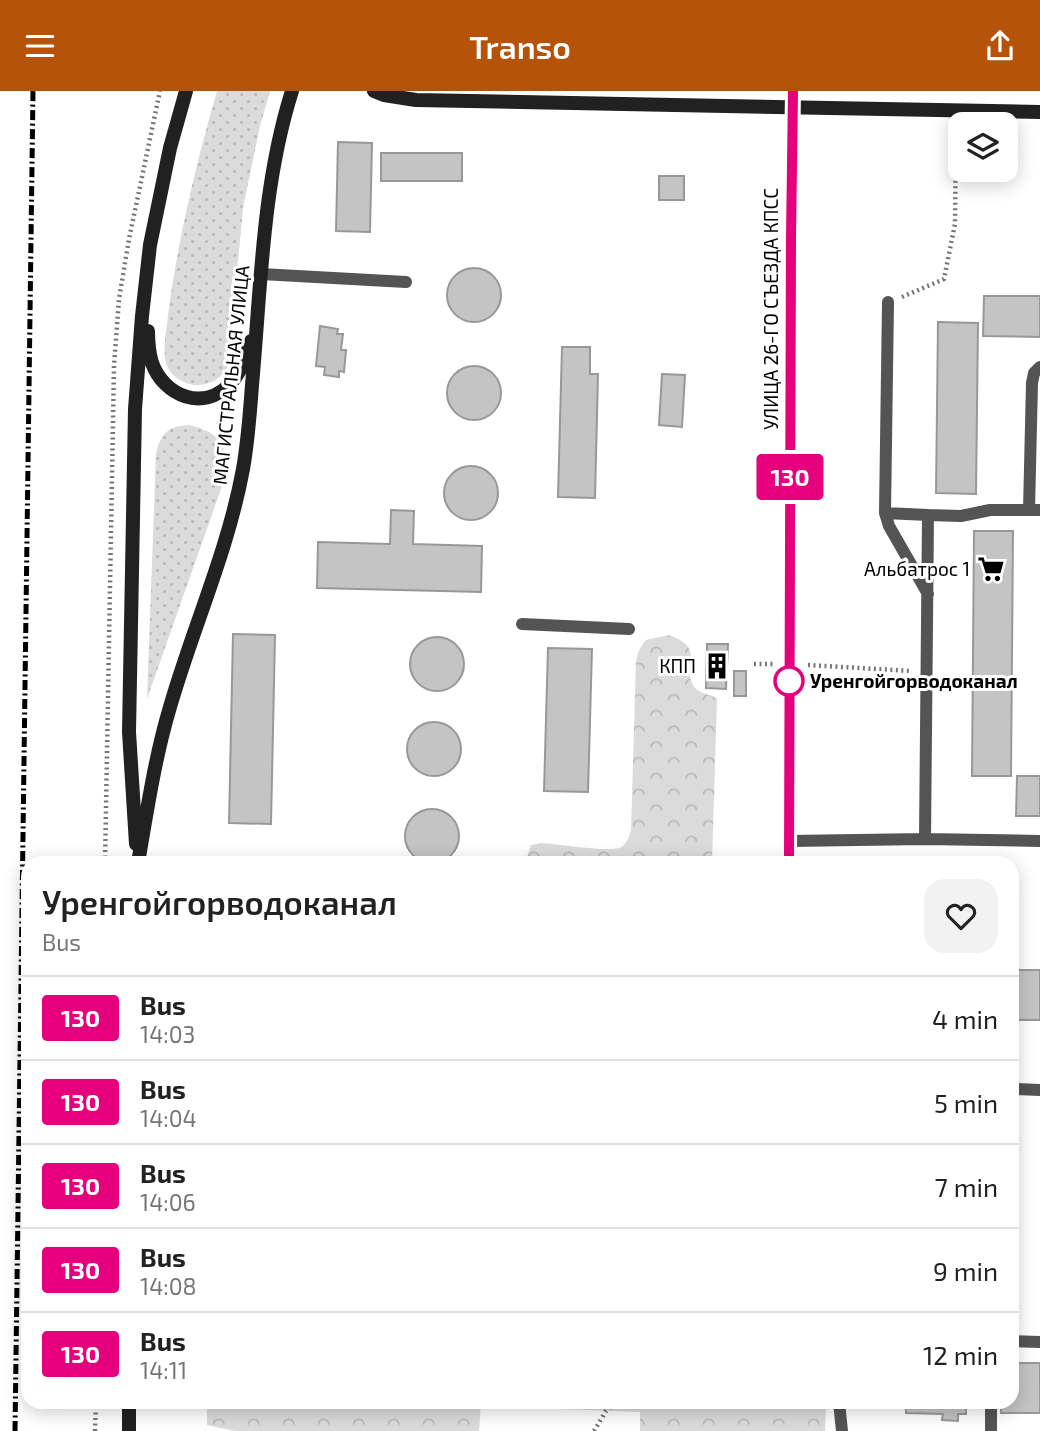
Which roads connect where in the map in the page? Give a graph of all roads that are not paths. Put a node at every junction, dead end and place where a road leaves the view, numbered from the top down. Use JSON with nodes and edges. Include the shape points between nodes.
{"nodes":[{"id":1,"x":186,"y":91,"type":"edge"},
{"id":2,"x":292,"y":91,"type":"edge"},
{"id":3,"x":374,"y":91,"type":"edge"},
{"id":4,"x":793,"y":91,"type":"edge"},
{"id":5,"x":793,"y":109,"type":"junction"},
{"id":6,"x":1040,"y":112,"type":"edge"},
{"id":7,"x":261,"y":274,"type":"junction"},
{"id":8,"x":407,"y":282,"type":"dead end"},
{"id":9,"x":145,"y":286,"type":"junction"},
{"id":10,"x":888,"y":302,"type":"road end"},
{"id":11,"x":259,"y":313,"type":"junction"},
{"id":12,"x":1040,"y":367,"type":"edge"},
{"id":13,"x":1030,"y":468,"type":"junction"},
{"id":14,"x":1040,"y":493,"type":"edge"},
{"id":15,"x":1035,"y":510,"type":"edge"},
{"id":16,"x":886,"y":513,"type":"junction"},
{"id":17,"x":928,"y":515,"type":"junction"},
{"id":18,"x":928,"y":594,"type":"junction"},
{"id":19,"x":522,"y":624,"type":"dead end"},
{"id":20,"x":629,"y":629,"type":"dead end"},
{"id":21,"x":925,"y":839,"type":"junction"},
{"id":22,"x":789,"y":841,"type":"junction"},
{"id":23,"x":1040,"y":841,"type":"edge"},
{"id":24,"x":138,"y":856,"type":"edge"},
{"id":25,"x":139,"y":856,"type":"edge"},
{"id":26,"x":789,"y":856,"type":"edge"},
{"id":27,"x":1019,"y":1089,"type":"edge"},
{"id":28,"x":1040,"y":1090,"type":"edge"},
{"id":29,"x":1019,"y":1341,"type":"edge"},
{"id":30,"x":1040,"y":1342,"type":"edge"},
{"id":31,"x":129,"y":1409,"type":"edge"},
{"id":32,"x":840,"y":1409,"type":"edge"},
{"id":33,"x":991,"y":1409,"type":"edge"},
{"id":34,"x":129,"y":1431,"type":"edge"},
{"id":35,"x":842,"y":1431,"type":"edge"},
{"id":36,"x":991,"y":1431,"type":"edge"}],
"edges":[{"from":1,"to":9,"type":"main road","name":"МАГИСТРАЛЬНАЯ УЛИЦА","via":[[158,204]]},
{"from":2,"to":7,"type":"main road","name":"МАГИСТРАЛЬНАЯ УЛИЦА","via":[[276,147]]},
{"from":3,"to":5,"type":"main road","via":[[415,100]]},
{"from":4,"to":5,"type":"main road","name":"УЛИЦА 26-ГО СЪЕЗДА КПСС"},
{"from":5,"to":6,"type":"main road"},
{"from":5,"to":22,"type":"main road","name":"УЛИЦА 26-ГО СЪЕЗДА КПСС"},
{"from":7,"to":8,"type":"lane"},
{"from":7,"to":11,"type":"main road","name":"МАГИСТРАЛЬНАЯ УЛИЦА"},
{"from":9,"to":11,"type":"main road","via":[[152,362],[170,389],[183,396],[207,398],[230,384],[247,353]]},
{"from":9,"to":24,"type":"main road","name":"МАГИСТРАЛЬНАЯ УЛИЦА","via":[[135,409],[129,705]]},
{"from":10,"to":16,"type":"lane"},
{"from":11,"to":25,"type":"main road","name":"МАГИСТРАЛЬНАЯ УЛИЦА","via":[[249,429],[236,505],[169,709]]},
{"from":12,"to":13,"type":"lane","via":[[1032,383]]},
{"from":13,"to":14,"type":"lane"},
{"from":13,"to":15,"type":"lane"},
{"from":15,"to":17,"type":"lane"},
{"from":16,"to":17,"type":"lane"},
{"from":16,"to":18,"type":"lane"},
{"from":17,"to":18,"type":"lane"},
{"from":18,"to":21,"type":"lane"},
{"from":19,"to":20,"type":"lane"},
{"from":21,"to":22,"type":"lane"},
{"from":21,"to":23,"type":"lane"},
{"from":22,"to":26,"type":"main road","name":"УЛИЦА 26-ГО СЪЕЗДА КПСС"},
{"from":27,"to":28,"type":"lane"},
{"from":29,"to":30,"type":"lane"},
{"from":31,"to":34,"type":"main road"},
{"from":32,"to":35,"type":"lane"},
{"from":33,"to":36,"type":"lane"}]}
